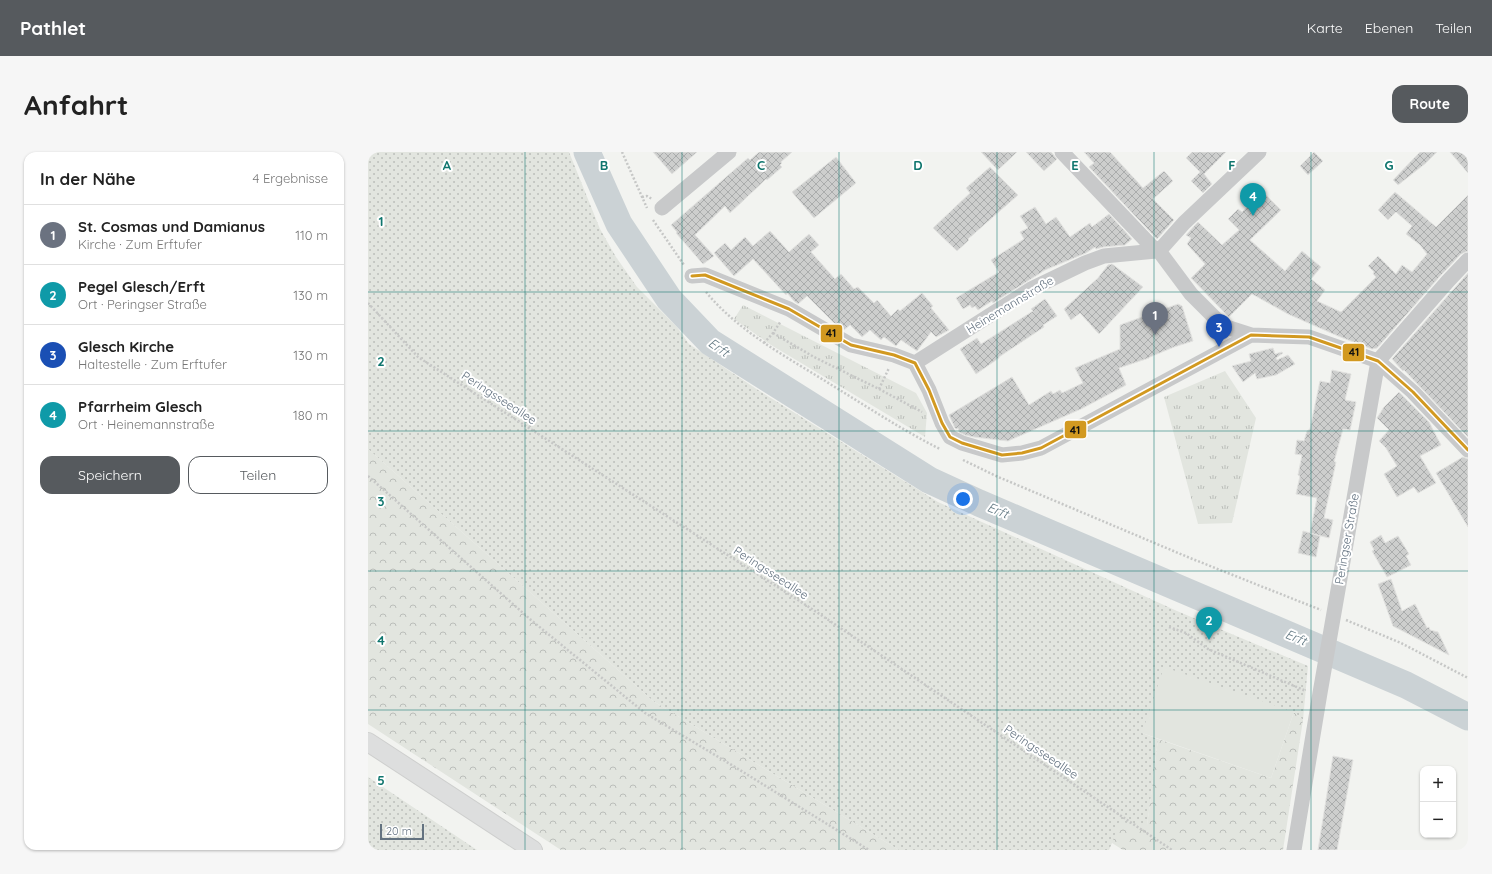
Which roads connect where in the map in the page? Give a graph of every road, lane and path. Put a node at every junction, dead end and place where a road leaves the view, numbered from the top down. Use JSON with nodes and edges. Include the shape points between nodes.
{"nodes":[{"id":1,"x":729,"y":152,"type":"edge"},
{"id":2,"x":1062,"y":152,"type":"edge"},
{"id":3,"x":1259,"y":152,"type":"edge"},
{"id":4,"x":662,"y":208,"type":"dead end"},
{"id":5,"x":1158,"y":251,"type":"junction"},
{"id":6,"x":1468,"y":260,"type":"edge"},
{"id":7,"x":692,"y":276,"type":"dead end"},
{"id":8,"x":368,"y":303,"type":"edge"},
{"id":9,"x":789,"y":309,"type":"junction"},
{"id":10,"x":773,"y":333,"type":"junction"},
{"id":11,"x":1250,"y":335,"type":"junction"},
{"id":12,"x":764,"y":343,"type":"dead end"},
{"id":13,"x":894,"y":355,"type":"junction"},
{"id":14,"x":1378,"y":361,"type":"junction"},
{"id":15,"x":915,"y":363,"type":"junction"},
{"id":16,"x":879,"y":389,"type":"junction"},
{"id":17,"x":942,"y":423,"type":"junction"},
{"id":18,"x":1467,"y":445,"type":"edge"},
{"id":19,"x":368,"y":476,"type":"edge"},
{"id":20,"x":1338,"y":619,"type":"junction"},
{"id":21,"x":1169,"y":627,"type":"dead end"},
{"id":22,"x":1468,"y":678,"type":"edge"},
{"id":23,"x":1319,"y":695,"type":"junction"},
{"id":24,"x":368,"y":742,"type":"edge"},
{"id":25,"x":533,"y":850,"type":"edge"},
{"id":26,"x":869,"y":850,"type":"edge"},
{"id":27,"x":1172,"y":850,"type":"edge"},
{"id":28,"x":1294,"y":850,"type":"edge"}],
"edges":[{"from":1,"to":4,"type":"street"},
{"from":2,"to":5,"type":"street"},
{"from":3,"to":5,"type":"street"},
{"from":5,"to":11,"type":"street","via":[[1191,294],[1223,326]]},
{"from":5,"to":15,"type":"street","name":"Heinemannstraße","via":[[1104,256],[1085,263],[1031,289]]},
{"from":6,"to":14,"type":"street"},
{"from":7,"to":9,"type":"street","via":[[705,275]]},
{"from":8,"to":27,"type":"path","name":"Peringsseeallee","via":[[418,356],[812,609]]},
{"from":9,"to":10,"type":"path"},
{"from":9,"to":13,"type":"street","via":[[852,345]]},
{"from":10,"to":12,"type":"path"},
{"from":10,"to":16,"type":"path","via":[[814,357]]},
{"from":11,"to":14,"type":"street","via":[[1309,337]]},
{"from":11,"to":17,"type":"street","via":[[1041,448],[1002,455],[950,438]]},
{"from":13,"to":15,"type":"street"},
{"from":13,"to":16,"type":"path"},
{"from":14,"to":18,"type":"street"},
{"from":14,"to":20,"type":"street","name":"Peringser Straße"},
{"from":15,"to":17,"type":"street"},
{"from":16,"to":17,"type":"path"},
{"from":19,"to":26,"type":"path","via":[[531,620],[645,713]]},
{"from":20,"to":22,"type":"path","via":[[1401,643]]},
{"from":20,"to":23,"type":"street","name":"Peringser Straße"},
{"from":21,"to":23,"type":"path","via":[[1186,633],[1208,649]]},
{"from":23,"to":28,"type":"street","name":"Peringser Straße"},
{"from":24,"to":25,"type":"main road"}]}
